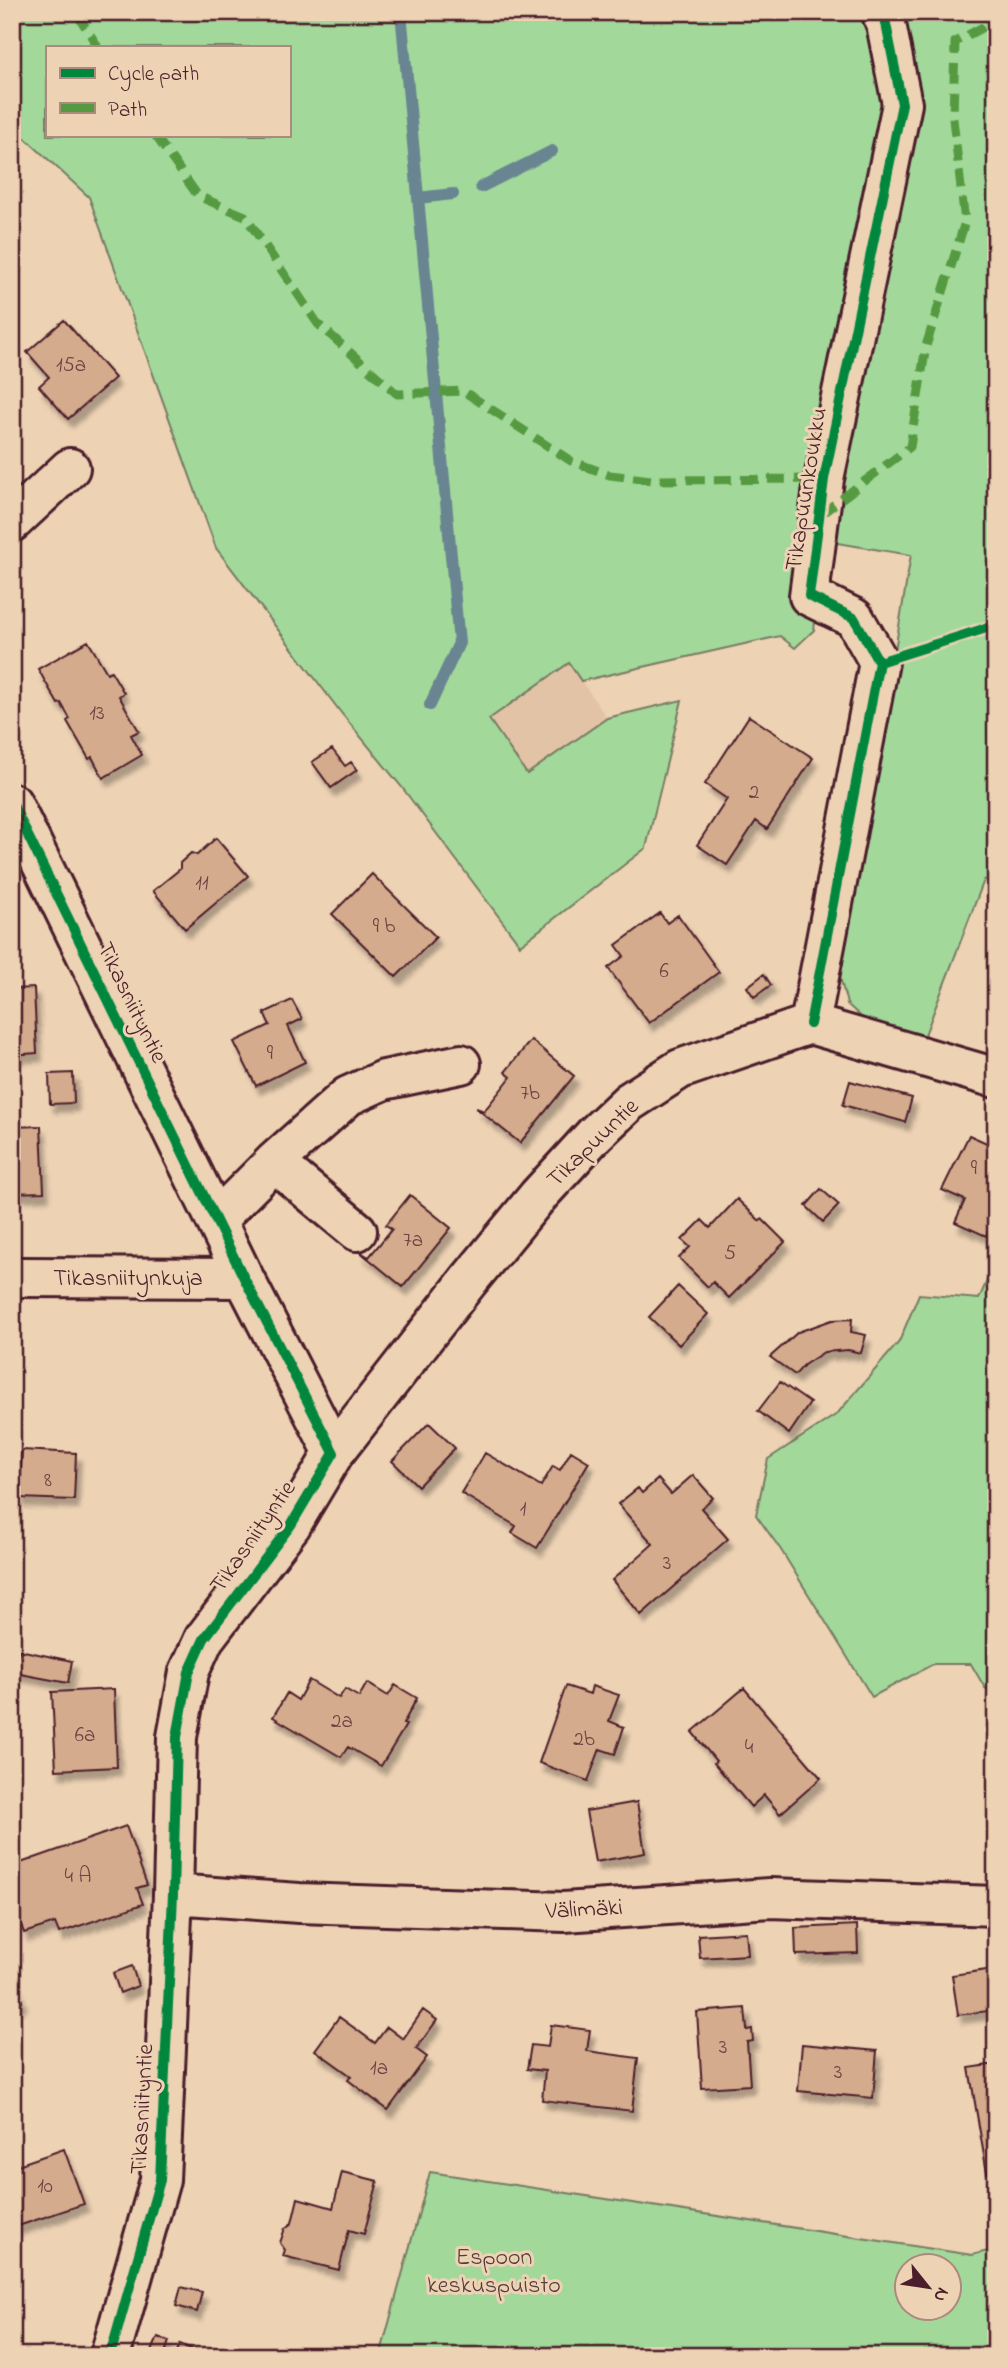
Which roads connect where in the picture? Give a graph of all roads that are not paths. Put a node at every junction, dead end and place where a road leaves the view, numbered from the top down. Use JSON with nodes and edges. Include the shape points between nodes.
{"nodes":[{"id":1,"x":881,"y":12,"type":"edge"},
{"id":2,"x":70,"y":468,"type":"dead end"},
{"id":3,"x":12,"y":522,"type":"edge"},
{"id":4,"x":12,"y":803,"type":"edge"},
{"id":5,"x":810,"y":1024,"type":"junction"},
{"id":6,"x":461,"y":1064,"type":"dead end"},
{"id":7,"x":996,"y":1078,"type":"edge"},
{"id":8,"x":274,"y":1162,"type":"junction"},
{"id":9,"x":216,"y":1220,"type":"junction"},
{"id":10,"x":357,"y":1231,"type":"dead end"},
{"id":11,"x":17,"y":1277,"type":"dead end"},
{"id":12,"x":244,"y":1278,"type":"junction"},
{"id":13,"x":334,"y":1453,"type":"junction"},
{"id":14,"x":173,"y":1894,"type":"junction"},
{"id":15,"x":996,"y":1906,"type":"edge"},
{"id":16,"x":110,"y":2356,"type":"edge"}],
"edges":[{"from":1,"to":5,"type":"street","name":"Tikapuunkoukku","via":[[901,104],[824,479],[809,596],[854,618],[879,662]]},
{"from":2,"to":3,"type":"street"},
{"from":4,"to":9,"type":"street","name":"Tikasniityntie"},
{"from":5,"to":7,"type":"street"},
{"from":5,"to":13,"type":"street","name":"Tikapuuntie","via":[[680,1069],[629,1102],[538,1196]]},
{"from":6,"to":8,"type":"street","via":[[384,1080],[348,1096]]},
{"from":8,"to":9,"type":"street"},
{"from":8,"to":10,"type":"street"},
{"from":9,"to":12,"type":"street","name":"Tikasniityntie"},
{"from":11,"to":12,"type":"street","name":"Tikasniitynkuja"},
{"from":12,"to":13,"type":"street","name":"Tikasniityntie"},
{"from":13,"to":14,"type":"street","name":"Tikasniityntie","via":[[291,1525],[204,1639],[189,1672],[177,1737]]},
{"from":14,"to":15,"type":"street","name":"Välimäki","via":[[564,1912],[770,1898]]},
{"from":14,"to":16,"type":"street","name":"Tikasniityntie","via":[[160,2180]]}]}
